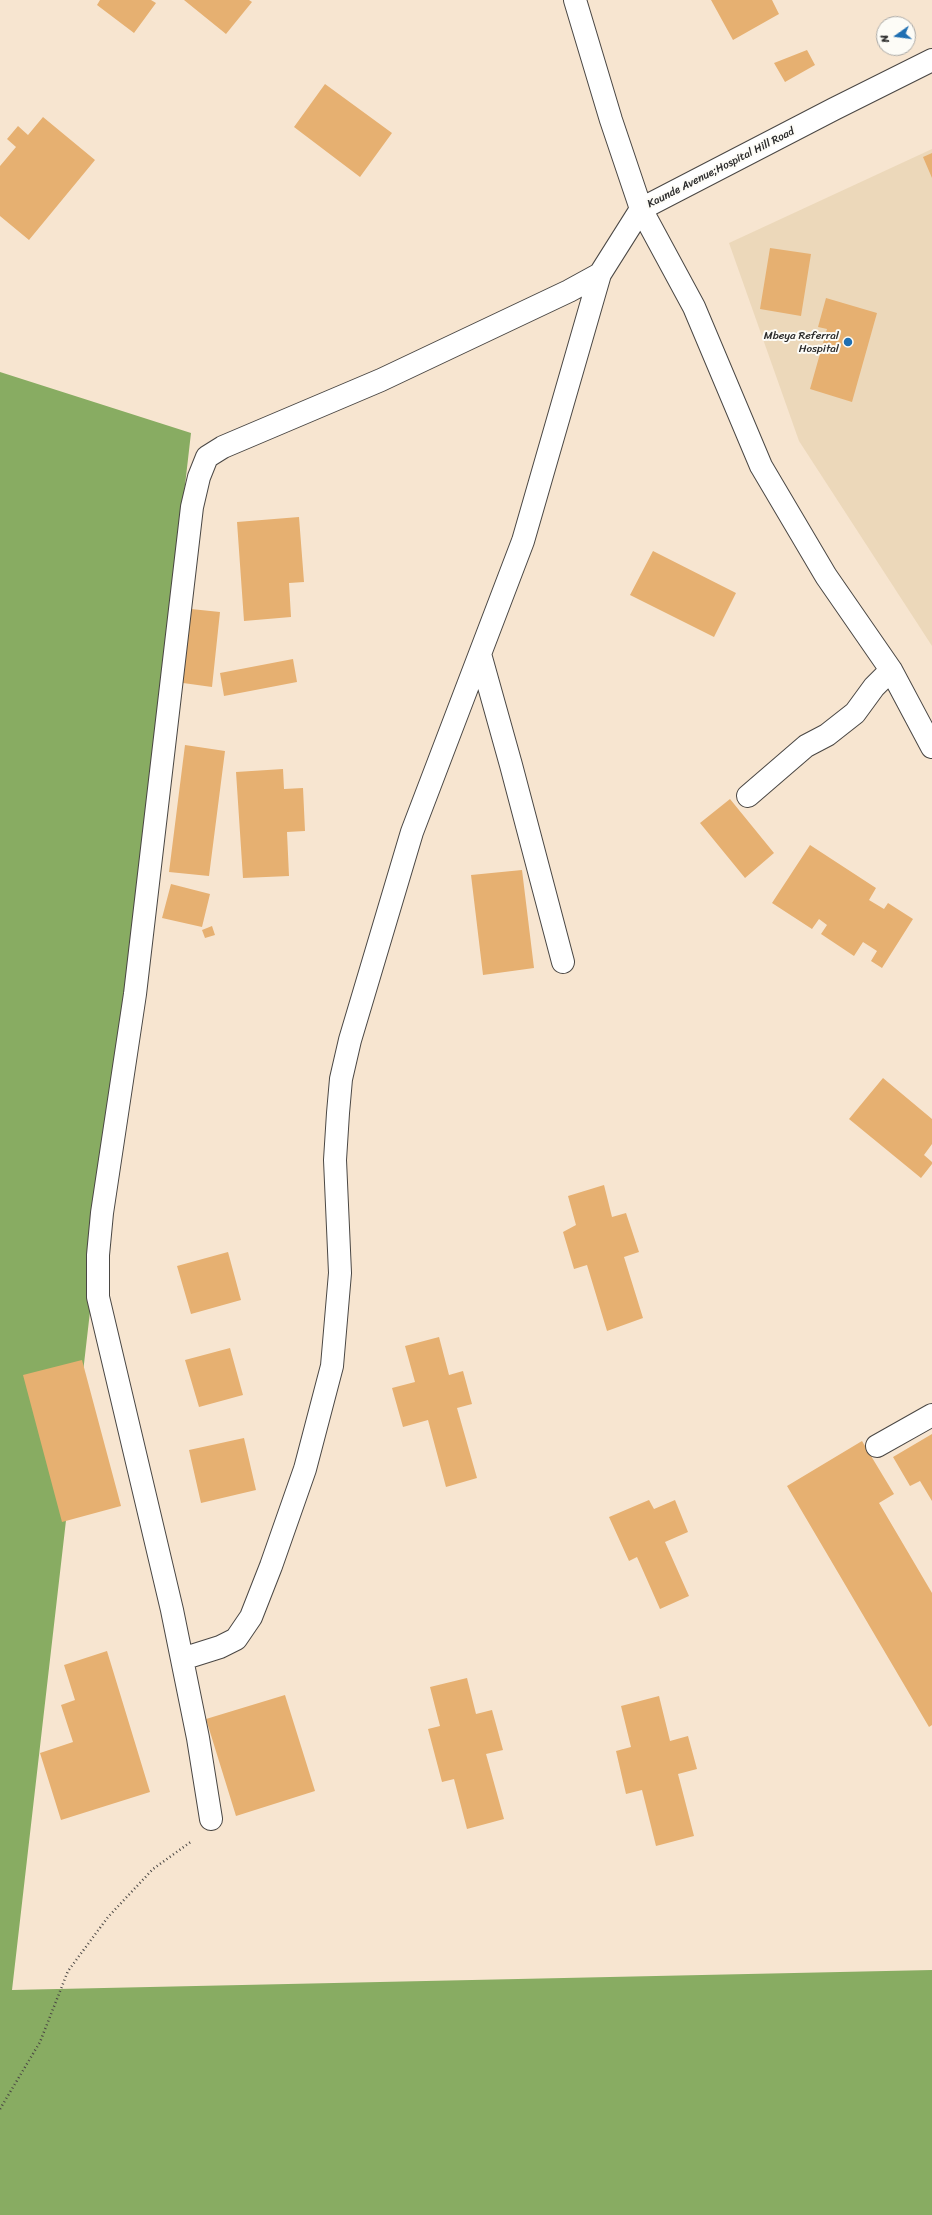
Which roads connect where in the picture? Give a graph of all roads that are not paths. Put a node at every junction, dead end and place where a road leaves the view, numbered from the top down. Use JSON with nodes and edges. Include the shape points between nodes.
{"nodes":[{"id":1,"x":575,"y":0,"type":"edge"},
{"id":2,"x":932,"y":60,"type":"edge"},
{"id":3,"x":641,"y":209,"type":"junction"},
{"id":4,"x":600,"y":274,"type":"junction"},
{"id":5,"x":480,"y":654,"type":"junction"},
{"id":6,"x":891,"y":670,"type":"junction"},
{"id":7,"x":932,"y":747,"type":"edge"},
{"id":8,"x":748,"y":796,"type":"dead end"},
{"id":9,"x":563,"y":962,"type":"dead end"},
{"id":10,"x":932,"y":1415,"type":"edge"},
{"id":11,"x":877,"y":1446,"type":"dead end"},
{"id":12,"x":182,"y":1659,"type":"junction"},
{"id":13,"x":211,"y":1819,"type":"road end"}],
"edges":[{"from":1,"to":3,"type":"street","name":"Kaunde Avenue;Hospital Hill Road"},
{"from":2,"to":3,"type":"street","name":"Kaunde Avenue;Hospital Hill Road"},
{"from":3,"to":4,"type":"street"},
{"from":3,"to":6,"type":"street","via":[[694,307],[761,466],[826,576]]},
{"from":4,"to":5,"type":"street","via":[[523,541]]},
{"from":4,"to":12,"type":"street","via":[[381,380],[223,447],[207,457],[200,477],[192,507],[135,994],[98,1255],[98,1297]]},
{"from":5,"to":9,"type":"street"},
{"from":5,"to":12,"type":"street","via":[[412,832],[350,1040],[341,1079],[335,1160],[340,1273],[337,1321],[332,1366],[305,1469],[251,1617],[236,1639],[220,1648]]},
{"from":6,"to":7,"type":"street"},
{"from":6,"to":8,"type":"street","via":[[874,687],[855,713],[827,735],[806,746]]},
{"from":10,"to":11,"type":"street"},
{"from":12,"to":13,"type":"street"}]}
